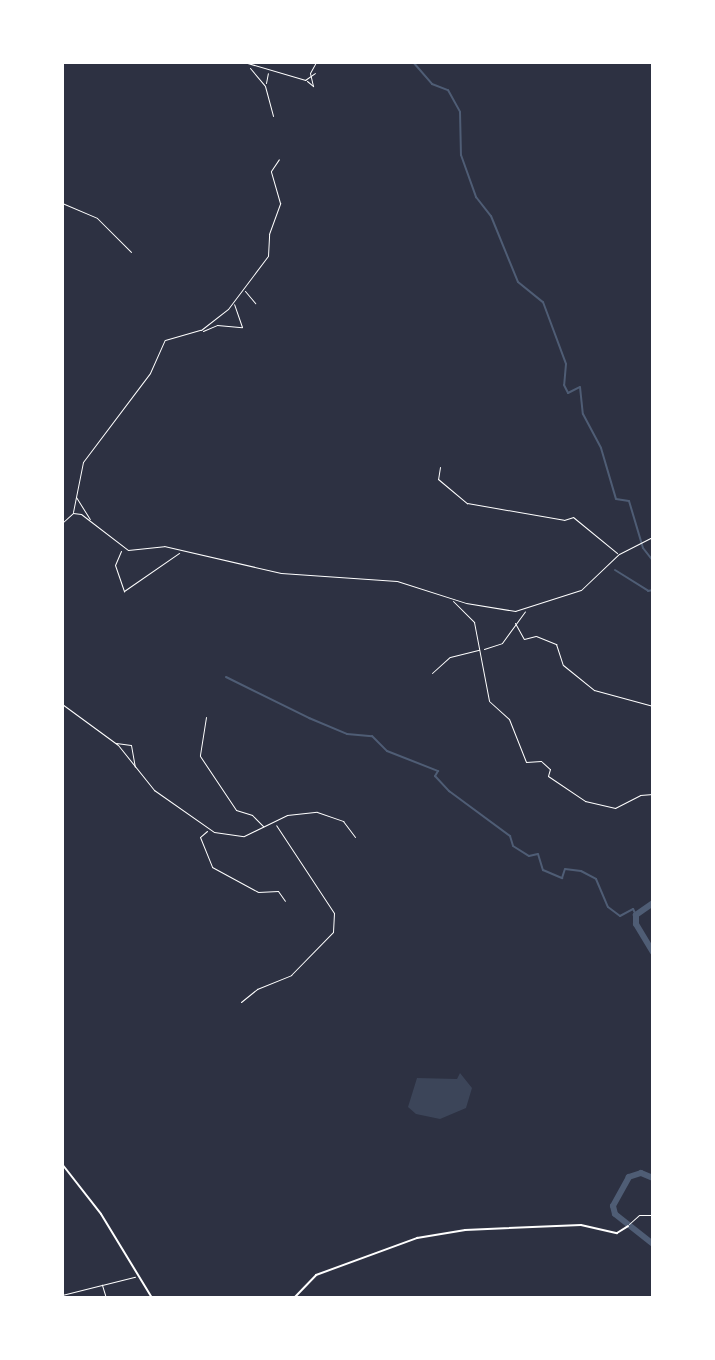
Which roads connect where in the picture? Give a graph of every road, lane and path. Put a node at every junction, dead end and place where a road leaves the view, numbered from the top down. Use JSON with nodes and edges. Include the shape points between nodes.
{"nodes":[{"id":1,"x":244,"y":62,"type":"edge"},
{"id":2,"x":316,"y":62,"type":"edge"},
{"id":3,"x":249,"y":66,"type":"junction"},
{"id":4,"x":269,"y":71,"type":"junction"},
{"id":5,"x":315,"y":73,"type":"dead end"},
{"id":6,"x":311,"y":78,"type":"junction"},
{"id":7,"x":305,"y":80,"type":"junction"},
{"id":8,"x":265,"y":86,"type":"junction"},
{"id":9,"x":273,"y":116,"type":"dead end"},
{"id":10,"x":279,"y":159,"type":"dead end"},
{"id":11,"x":62,"y":203,"type":"edge"},
{"id":12,"x":131,"y":252,"type":"dead end"},
{"id":13,"x":244,"y":289,"type":"junction"},
{"id":14,"x":234,"y":303,"type":"junction"},
{"id":15,"x":255,"y":303,"type":"dead end"},
{"id":16,"x":201,"y":329,"type":"junction"},
{"id":17,"x":440,"y":467,"type":"dead end"},
{"id":18,"x":74,"y":495,"type":"junction"},
{"id":19,"x":73,"y":513,"type":"junction"},
{"id":20,"x":91,"y":520,"type":"junction"},
{"id":21,"x":62,"y":523,"type":"edge"},
{"id":22,"x":653,"y":537,"type":"edge"},
{"id":23,"x":123,"y":549,"type":"junction"},
{"id":24,"x":181,"y":552,"type":"junction"},
{"id":25,"x":619,"y":554,"type":"junction"},
{"id":26,"x":452,"y":599,"type":"junction"},
{"id":27,"x":527,"y":609,"type":"junction"},
{"id":28,"x":515,"y":623,"type":"junction"},
{"id":29,"x":481,"y":650,"type":"junction"},
{"id":30,"x":432,"y":673,"type":"dead end"},
{"id":31,"x":62,"y":704,"type":"edge"},
{"id":32,"x":653,"y":706,"type":"edge"},
{"id":33,"x":206,"y":717,"type":"dead end"},
{"id":34,"x":115,"y":743,"type":"junction"},
{"id":35,"x":135,"y":770,"type":"junction"},
{"id":36,"x":653,"y":794,"type":"edge"},
{"id":37,"x":274,"y":822,"type":"junction"},
{"id":38,"x":263,"y":827,"type":"junction"},
{"id":39,"x":209,"y":830,"type":"junction"},
{"id":40,"x":355,"y":837,"type":"dead end"},
{"id":41,"x":285,"y":901,"type":"dead end"},
{"id":42,"x":241,"y":1002,"type":"dead end"},
{"id":43,"x":62,"y":1164,"type":"edge"},
{"id":44,"x":653,"y":1215,"type":"edge"},
{"id":45,"x":628,"y":1226,"type":"joint"},
{"id":46,"x":135,"y":1277,"type":"junction"},
{"id":47,"x":102,"y":1285,"type":"junction"},
{"id":48,"x":62,"y":1295,"type":"edge"},
{"id":49,"x":106,"y":1298,"type":"edge"},
{"id":50,"x":152,"y":1298,"type":"edge"},
{"id":51,"x":294,"y":1298,"type":"edge"}],
"edges":[{"from":1,"to":3,"type":"street"},
{"from":2,"to":6,"type":"street"},
{"from":3,"to":4,"type":"street"},
{"from":3,"to":8,"type":"street"},
{"from":4,"to":7,"type":"street"},
{"from":4,"to":8,"type":"street"},
{"from":5,"to":6,"type":"street"},
{"from":6,"to":7,"type":"street"},
{"from":6,"to":7,"type":"street","via":[[313,86]]},
{"from":8,"to":9,"type":"street"},
{"from":10,"to":13,"type":"street","via":[[271,171],[280,203],[268,256]]},
{"from":11,"to":12,"type":"street","via":[[97,218]]},
{"from":13,"to":14,"type":"street"},
{"from":13,"to":15,"type":"street"},
{"from":14,"to":16,"type":"street"},
{"from":14,"to":16,"type":"street","via":[[242,327]]},
{"from":16,"to":18,"type":"street","via":[[165,340],[150,373],[83,462]]},
{"from":17,"to":25,"type":"street","via":[[438,479],[467,503],[564,520],[573,517],[607,550]]},
{"from":18,"to":19,"type":"street"},
{"from":18,"to":20,"type":"street"},
{"from":19,"to":20,"type":"street"},
{"from":19,"to":21,"type":"street"},
{"from":20,"to":23,"type":"street"},
{"from":22,"to":25,"type":"street","via":[[642,538]]},
{"from":23,"to":24,"type":"street","via":[[164,546]]},
{"from":23,"to":24,"type":"street","via":[[115,565],[124,591]]},
{"from":24,"to":26,"type":"street","via":[[281,573],[397,581]]},
{"from":25,"to":27,"type":"street","via":[[581,590]]},
{"from":26,"to":27,"type":"street","via":[[494,610]]},
{"from":26,"to":29,"type":"street","via":[[474,622]]},
{"from":27,"to":28,"type":"street"},
{"from":28,"to":29,"type":"street","via":[[502,643]]},
{"from":28,"to":32,"type":"street","via":[[524,639],[536,636],[556,644],[563,665],[594,690]]},
{"from":29,"to":30,"type":"street","via":[[450,657]]},
{"from":29,"to":36,"type":"street","via":[[489,701],[509,719],[525,762],[541,761],[550,769],[548,776],[585,801],[615,808]]},
{"from":31,"to":34,"type":"street"},
{"from":33,"to":38,"type":"street","via":[[200,756],[236,810],[252,815]]},
{"from":34,"to":35,"type":"street"},
{"from":34,"to":35,"type":"street","via":[[131,745]]},
{"from":35,"to":39,"type":"street"},
{"from":37,"to":38,"type":"street"},
{"from":37,"to":40,"type":"street","via":[[296,813],[327,814],[343,821]]},
{"from":37,"to":42,"type":"street","via":[[334,913],[333,932],[291,975]]},
{"from":38,"to":39,"type":"street","via":[[242,836]]},
{"from":39,"to":41,"type":"street","via":[[200,837],[212,867],[258,892],[278,891]]},
{"from":43,"to":46,"type":"street","via":[[101,1214]]},
{"from":44,"to":45,"type":"street"},
{"from":45,"to":51,"type":"street","via":[[617,1233],[581,1225],[465,1230],[417,1238],[316,1275]]},
{"from":46,"to":47,"type":"street"},
{"from":46,"to":50,"type":"street"},
{"from":47,"to":48,"type":"street"},
{"from":47,"to":49,"type":"street"}]}
